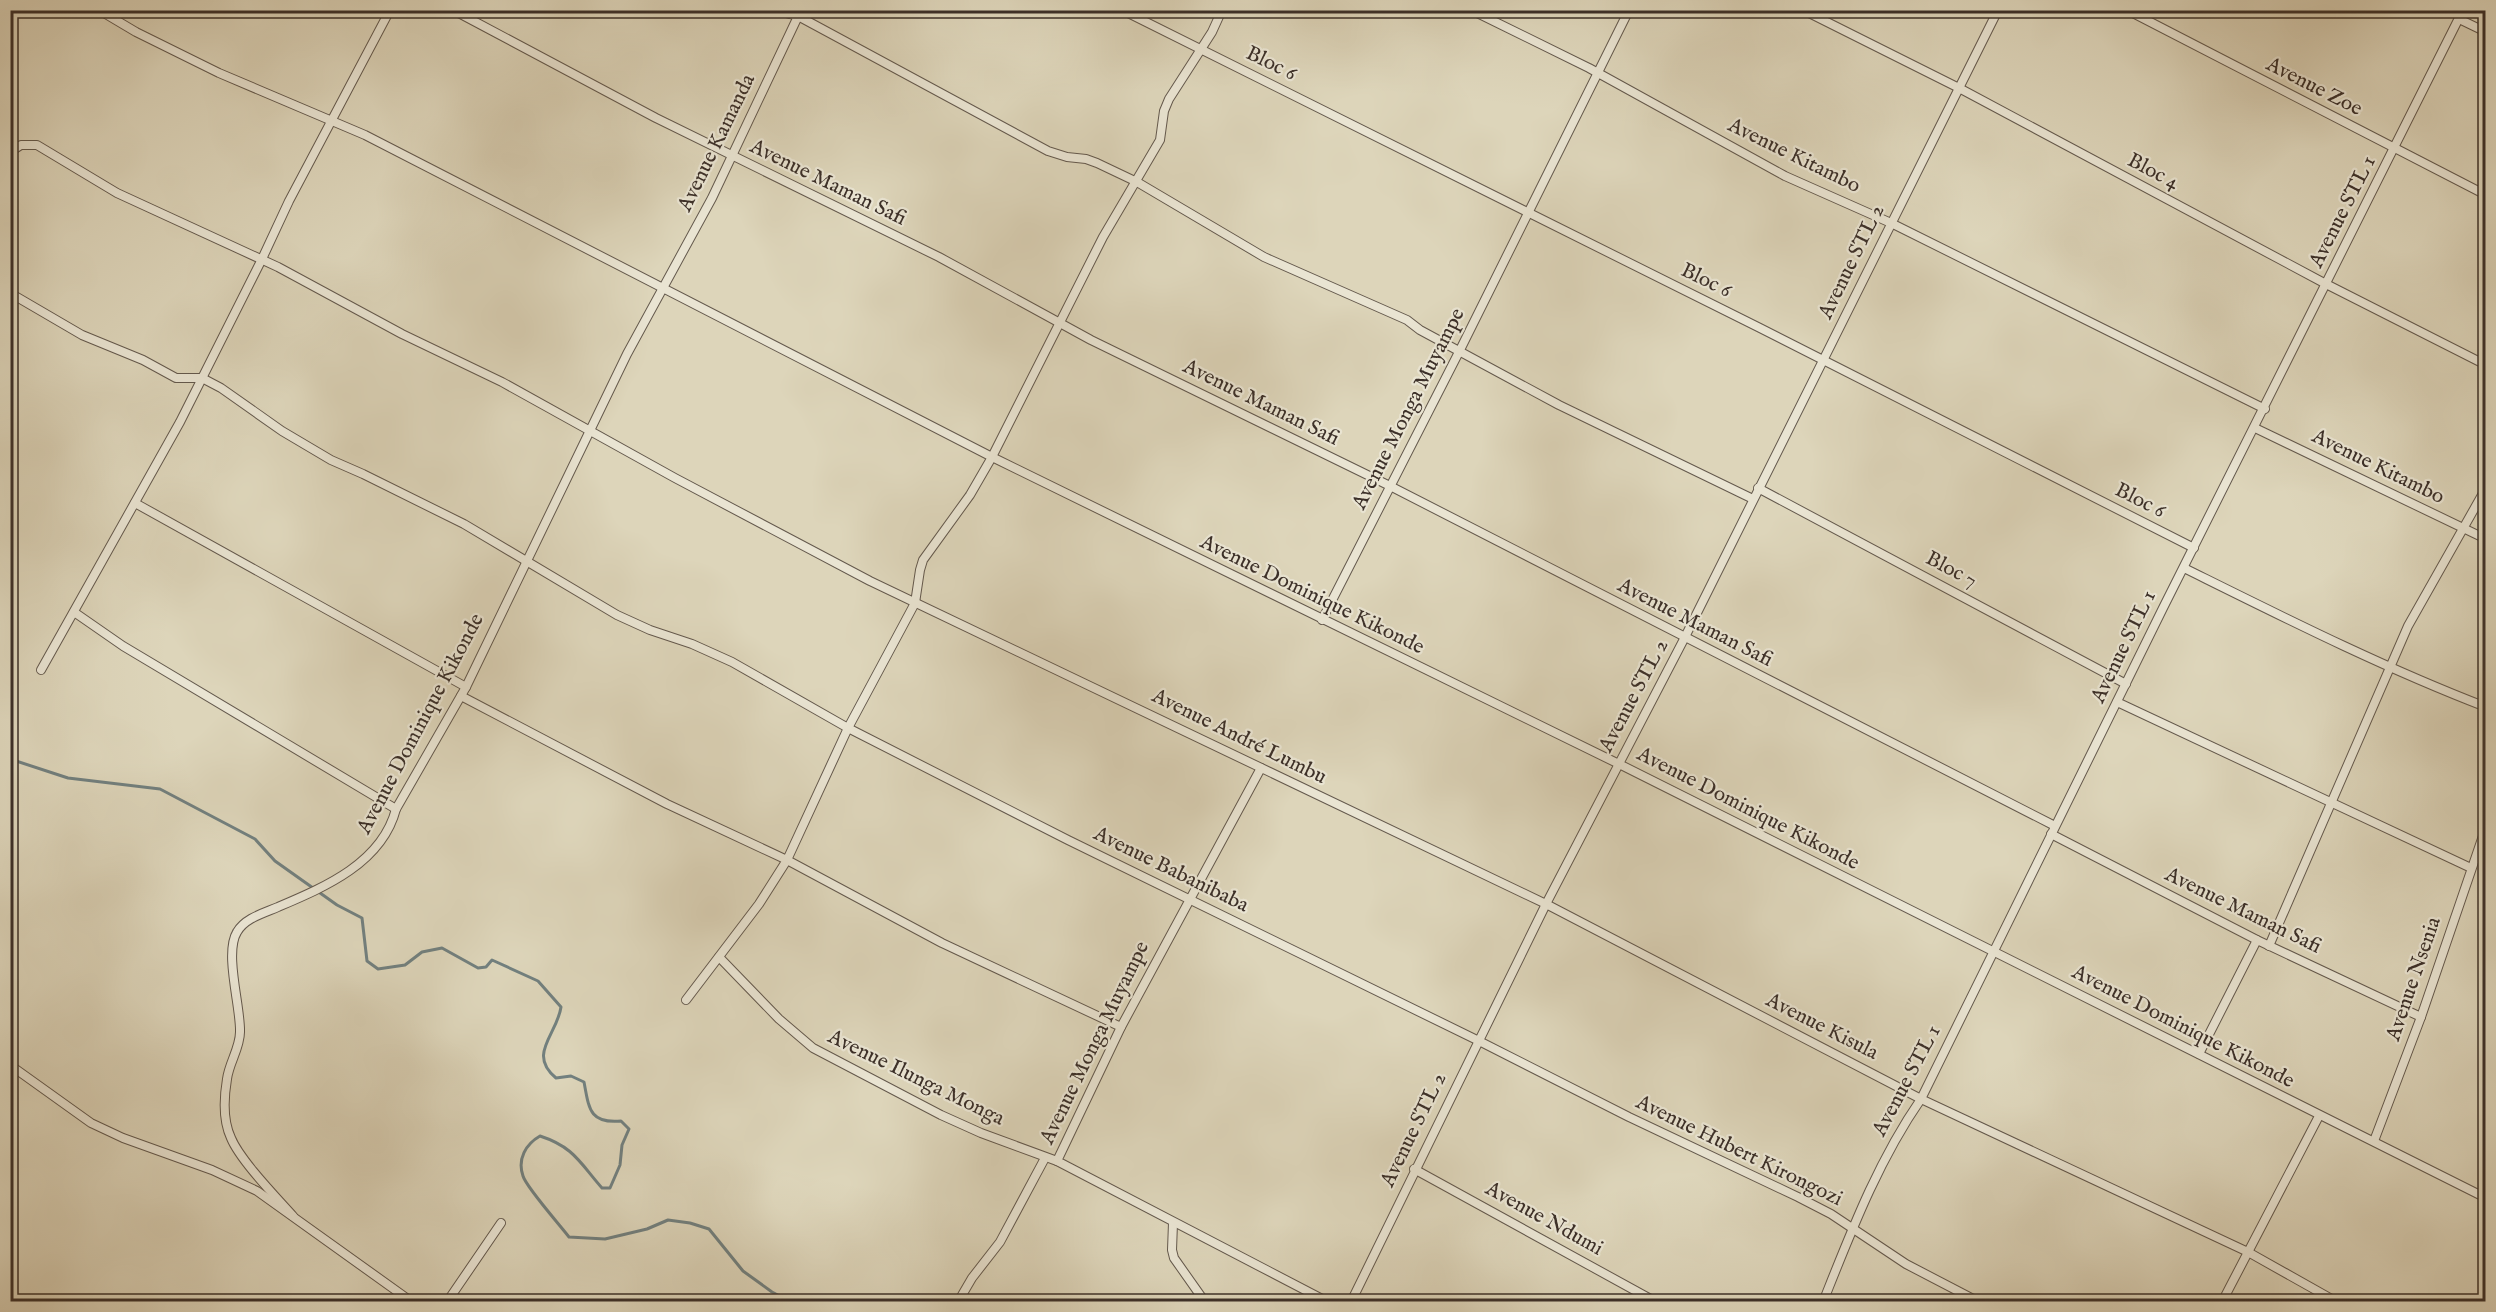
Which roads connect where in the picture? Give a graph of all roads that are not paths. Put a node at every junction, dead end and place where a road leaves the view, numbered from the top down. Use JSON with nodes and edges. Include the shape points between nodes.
{"nodes":[{"id":1,"x":99,"y":10,"type":"edge"},
{"id":2,"x":390,"y":10,"type":"edge"},
{"id":3,"x":453,"y":10,"type":"edge"},
{"id":4,"x":773,"y":10,"type":"edge"},
{"id":5,"x":1122,"y":10,"type":"edge"},
{"id":6,"x":1222,"y":10,"type":"edge"},
{"id":7,"x":1471,"y":10,"type":"edge"},
{"id":8,"x":1629,"y":10,"type":"edge"},
{"id":9,"x":1803,"y":10,"type":"edge"},
{"id":10,"x":1998,"y":10,"type":"edge"},
{"id":11,"x":2127,"y":10,"type":"edge"},
{"id":12,"x":2463,"y":10,"type":"edge"},
{"id":13,"x":800,"y":13,"type":"edge"},
{"id":14,"x":2459,"y":19,"type":"junction"},
{"id":15,"x":2486,"y":32,"type":"edge"},
{"id":16,"x":1200,"y":49,"type":"junction"},
{"id":17,"x":1597,"y":73,"type":"junction"},
{"id":18,"x":1959,"y":88,"type":"junction"},
{"id":19,"x":330,"y":121,"type":"junction"},
{"id":20,"x":2396,"y":148,"type":"junction"},
{"id":21,"x":10,"y":152,"type":"edge"},
{"id":22,"x":732,"y":156,"type":"junction"},
{"id":23,"x":1137,"y":182,"type":"junction"},
{"id":24,"x":2486,"y":195,"type":"edge"},
{"id":25,"x":1527,"y":212,"type":"junction"},
{"id":26,"x":1891,"y":223,"type":"junction"},
{"id":27,"x":262,"y":259,"type":"junction"},
{"id":28,"x":2326,"y":284,"type":"junction"},
{"id":29,"x":662,"y":290,"type":"junction"},
{"id":30,"x":10,"y":293,"type":"edge"},
{"id":31,"x":1059,"y":322,"type":"junction"},
{"id":32,"x":1460,"y":351,"type":"junction"},
{"id":33,"x":1822,"y":361,"type":"junction"},
{"id":34,"x":2486,"y":365,"type":"edge"},
{"id":35,"x":202,"y":378,"type":"junction"},
{"id":36,"x":2265,"y":409,"type":"junction"},
{"id":37,"x":2254,"y":428,"type":"junction"},
{"id":38,"x":590,"y":430,"type":"junction"},
{"id":39,"x":992,"y":457,"type":"junction"},
{"id":40,"x":1390,"y":486,"type":"junction"},
{"id":41,"x":1758,"y":488,"type":"junction"},
{"id":42,"x":2486,"y":488,"type":"edge"},
{"id":43,"x":1753,"y":499,"type":"junction"},
{"id":44,"x":135,"y":503,"type":"junction"},
{"id":45,"x":2463,"y":528,"type":"junction"},
{"id":46,"x":2486,"y":539,"type":"edge"},
{"id":47,"x":2194,"y":548,"type":"junction"},
{"id":48,"x":527,"y":561,"type":"junction"},
{"id":49,"x":2184,"y":568,"type":"junction"},
{"id":50,"x":915,"y":603,"type":"junction"},
{"id":51,"x":74,"y":612,"type":"junction"},
{"id":52,"x":1322,"y":620,"type":"junction"},
{"id":53,"x":1684,"y":639,"type":"junction"},
{"id":54,"x":2389,"y":666,"type":"junction"},
{"id":55,"x":41,"y":670,"type":"dead end"},
{"id":56,"x":2126,"y":684,"type":"junction"},
{"id":57,"x":466,"y":687,"type":"junction"},
{"id":58,"x":461,"y":696,"type":"junction"},
{"id":59,"x":2117,"y":702,"type":"junction"},
{"id":60,"x":2486,"y":707,"type":"edge"},
{"id":61,"x":848,"y":728,"type":"junction"},
{"id":62,"x":1619,"y":764,"type":"junction"},
{"id":63,"x":1261,"y":768,"type":"junction"},
{"id":64,"x":2332,"y":801,"type":"junction"},
{"id":65,"x":396,"y":809,"type":"junction"},
{"id":66,"x":2486,"y":827,"type":"edge"},
{"id":67,"x":2053,"y":830,"type":"junction"},
{"id":68,"x":787,"y":860,"type":"junction"},
{"id":69,"x":2471,"y":868,"type":"junction"},
{"id":70,"x":1189,"y":899,"type":"junction"},
{"id":71,"x":1546,"y":904,"type":"junction"},
{"id":72,"x":2257,"y":940,"type":"junction"},
{"id":73,"x":2269,"y":946,"type":"junction"},
{"id":74,"x":1994,"y":951,"type":"junction"},
{"id":75,"x":719,"y":957,"type":"junction"},
{"id":76,"x":686,"y":1000,"type":"dead end"},
{"id":77,"x":2421,"y":1017,"type":"junction"},
{"id":78,"x":1121,"y":1028,"type":"junction"},
{"id":79,"x":1479,"y":1041,"type":"junction"},
{"id":80,"x":2199,"y":1054,"type":"junction"},
{"id":81,"x":11,"y":1066,"type":"edge"},
{"id":82,"x":1921,"y":1099,"type":"junction"},
{"id":83,"x":2319,"y":1116,"type":"junction"},
{"id":84,"x":2374,"y":1141,"type":"junction"},
{"id":85,"x":1045,"y":1158,"type":"junction"},
{"id":86,"x":1057,"y":1161,"type":"junction"},
{"id":87,"x":1414,"y":1169,"type":"junction"},
{"id":88,"x":2486,"y":1198,"type":"edge"},
{"id":89,"x":293,"y":1216,"type":"junction"},
{"id":90,"x":501,"y":1223,"type":"dead end"},
{"id":91,"x":1173,"y":1223,"type":"junction"},
{"id":92,"x":1852,"y":1228,"type":"junction"},
{"id":93,"x":2248,"y":1252,"type":"junction"},
{"id":94,"x":412,"y":1302,"type":"edge"},
{"id":95,"x":447,"y":1302,"type":"edge"},
{"id":96,"x":958,"y":1302,"type":"edge"},
{"id":97,"x":1204,"y":1302,"type":"edge"},
{"id":98,"x":1328,"y":1302,"type":"edge"},
{"id":99,"x":1351,"y":1302,"type":"edge"},
{"id":100,"x":1656,"y":1302,"type":"edge"},
{"id":101,"x":1823,"y":1302,"type":"edge"},
{"id":102,"x":1979,"y":1302,"type":"edge"},
{"id":103,"x":2222,"y":1302,"type":"edge"},
{"id":104,"x":2337,"y":1302,"type":"edge"}],
"edges":[{"from":1,"to":19,"type":"street","name":"Avenue Dominique Kikonde","via":[[219,73]]},
{"from":2,"to":19,"type":"street"},
{"from":3,"to":22,"type":"street","name":"Avenue Maman Safi"},
{"from":4,"to":13,"type":"street"},
{"from":5,"to":16,"type":"street","name":"Bloc 6"},
{"from":6,"to":16,"type":"street"},
{"from":7,"to":17,"type":"street","name":"Avenue Kitambo"},
{"from":8,"to":17,"type":"street","name":"Avenue Monga Muyampe"},
{"from":9,"to":18,"type":"street","name":"Bloc 4"},
{"from":10,"to":18,"type":"street","name":"Avenue STL 2"},
{"from":11,"to":20,"type":"street","name":"Avenue Zoe"},
{"from":12,"to":14,"type":"street","name":"Avenue STL 1"},
{"from":13,"to":22,"type":"street","name":"Avenue Kamanda"},
{"from":13,"to":23,"type":"street","via":[[1039,147],[1056,155],[1086,159]]},
{"from":14,"to":15,"type":"street"},
{"from":14,"to":20,"type":"street","name":"Avenue STL 1"},
{"from":16,"to":23,"type":"street","via":[[1169,99],[1160,140]]},
{"from":16,"to":25,"type":"street","name":"Bloc 6"},
{"from":17,"to":25,"type":"street","name":"Avenue Monga Muyampe"},
{"from":17,"to":26,"type":"street","name":"Avenue Kitambo","via":[[1785,176]]},
{"from":18,"to":26,"type":"street","name":"Avenue STL 2"},
{"from":18,"to":28,"type":"street","name":"Bloc 4"},
{"from":19,"to":27,"type":"street"},
{"from":19,"to":29,"type":"street","name":"Avenue Dominique Kikonde","via":[[395,150]]},
{"from":20,"to":24,"type":"street","name":"Avenue Zoe"},
{"from":20,"to":28,"type":"street","name":"Avenue STL 1"},
{"from":21,"to":27,"type":"street","name":"Avenue André Lumbu","via":[[21,145],[37,145],[117,193]]},
{"from":22,"to":29,"type":"street","name":"Avenue Kamanda"},
{"from":22,"to":31,"type":"street","name":"Avenue Maman Safi","via":[[939,257]]},
{"from":23,"to":31,"type":"street"},
{"from":23,"to":32,"type":"street","via":[[1264,258],[1407,320]]},
{"from":25,"to":32,"type":"street","name":"Avenue Monga Muyampe"},
{"from":25,"to":33,"type":"street","name":"Bloc 6"},
{"from":26,"to":33,"type":"street","name":"Avenue STL 2"},
{"from":26,"to":36,"type":"street","name":"Avenue Kitambo"},
{"from":27,"to":35,"type":"street"},
{"from":27,"to":38,"type":"street","name":"Avenue André Lumbu"},
{"from":28,"to":34,"type":"street","name":"Bloc 4"},
{"from":28,"to":36,"type":"street","name":"Avenue STL 1"},
{"from":29,"to":38,"type":"street","name":"Avenue Dominique Kikonde"},
{"from":29,"to":39,"type":"street","name":"Avenue Dominique Kikonde"},
{"from":30,"to":35,"type":"street","via":[[82,334],[176,378]]},
{"from":31,"to":39,"type":"street"},
{"from":31,"to":40,"type":"street","name":"Avenue Maman Safi"},
{"from":32,"to":40,"type":"street","name":"Avenue Monga Muyampe"},
{"from":32,"to":43,"type":"street","via":[[1559,405]]},
{"from":33,"to":41,"type":"street","name":"Avenue STL 2"},
{"from":33,"to":47,"type":"street","name":"Bloc 6"},
{"from":35,"to":44,"type":"street"},
{"from":35,"to":48,"type":"street","name":"Avenue Babanibaba","via":[[331,460],[464,524]]},
{"from":36,"to":37,"type":"street","name":"Avenue STL 1"},
{"from":37,"to":45,"type":"street","name":"Avenue Kitambo"},
{"from":37,"to":47,"type":"street","name":"Avenue STL 1"},
{"from":38,"to":48,"type":"street","name":"Avenue Dominique Kikonde"},
{"from":38,"to":50,"type":"street","name":"Avenue André Lumbu","via":[[791,541]]},
{"from":39,"to":50,"type":"street","via":[[923,560]]},
{"from":39,"to":52,"type":"street","name":"Avenue Dominique Kikonde"},
{"from":40,"to":52,"type":"street","name":"Avenue Monga Muyampe"},
{"from":40,"to":53,"type":"street","name":"Avenue Maman Safi"},
{"from":41,"to":43,"type":"street","name":"Avenue STL 2"},
{"from":41,"to":56,"type":"street","name":"Bloc 7"},
{"from":42,"to":45,"type":"street"},
{"from":43,"to":53,"type":"street","name":"Avenue STL 2"},
{"from":44,"to":51,"type":"street"},
{"from":44,"to":57,"type":"street"},
{"from":45,"to":46,"type":"street","name":"Avenue Kitambo"},
{"from":45,"to":54,"type":"street"},
{"from":47,"to":49,"type":"street","name":"Avenue STL 1"},
{"from":48,"to":57,"type":"street","name":"Avenue Dominique Kikonde"},
{"from":48,"to":61,"type":"street","name":"Avenue Babanibaba","via":[[617,615],[732,662]]},
{"from":49,"to":54,"type":"street"},
{"from":49,"to":56,"type":"street","name":"Avenue STL 1"},
{"from":50,"to":61,"type":"street"},
{"from":50,"to":63,"type":"street","name":"Avenue André Lumbu"},
{"from":51,"to":55,"type":"street"},
{"from":51,"to":65,"type":"street","via":[[123,646]]},
{"from":52,"to":62,"type":"street","name":"Avenue Dominique Kikonde"},
{"from":53,"to":62,"type":"street","name":"Avenue STL 2"},
{"from":53,"to":67,"type":"street","name":"Avenue Maman Safi"},
{"from":54,"to":60,"type":"street"},
{"from":54,"to":64,"type":"street"},
{"from":56,"to":59,"type":"street","name":"Avenue STL 1"},
{"from":57,"to":58,"type":"street","name":"Avenue Dominique Kikonde"},
{"from":58,"to":65,"type":"street","name":"Avenue Dominique Kikonde"},
{"from":58,"to":68,"type":"street","via":[[667,804]]},
{"from":59,"to":64,"type":"street"},
{"from":59,"to":67,"type":"street","name":"Avenue STL 1"},
{"from":61,"to":68,"type":"street"},
{"from":61,"to":70,"type":"street","name":"Avenue Babanibaba"},
{"from":62,"to":71,"type":"street","name":"Avenue STL 2"},
{"from":62,"to":74,"type":"street","name":"Avenue Dominique Kikonde"},
{"from":63,"to":70,"type":"street","name":"Avenue Monga Muyampe"},
{"from":63,"to":71,"type":"street","name":"Avenue André Lumbu"},
{"from":64,"to":69,"type":"street"},
{"from":64,"to":73,"type":"street"},
{"from":65,"to":89,"type":"street","name":"Avenue Dominique Kikonde","via":[[379,844],[364,860],[317,891],[251,918],[236,933],[232,960],[240,1032],[228,1068],[226,1115],[231,1138]]},
{"from":66,"to":69,"type":"street","name":"Avenue Nsenia"},
{"from":67,"to":72,"type":"street","name":"Avenue Maman Safi"},
{"from":67,"to":74,"type":"street","name":"Avenue STL 1"},
{"from":68,"to":75,"type":"street"},
{"from":68,"to":78,"type":"street","via":[[942,943]]},
{"from":69,"to":77,"type":"street","name":"Avenue Nsenia"},
{"from":70,"to":78,"type":"street","name":"Avenue Monga Muyampe"},
{"from":70,"to":79,"type":"street","name":"Avenue Babanibaba"},
{"from":71,"to":79,"type":"street","name":"Avenue STL 2"},
{"from":71,"to":82,"type":"street","name":"Avenue Kisula"},
{"from":72,"to":73,"type":"street","name":"Avenue Maman Safi"},
{"from":72,"to":80,"type":"street"},
{"from":73,"to":77,"type":"street","name":"Avenue Maman Safi"},
{"from":74,"to":80,"type":"street","name":"Avenue Dominique Kikonde"},
{"from":74,"to":82,"type":"street","name":"Avenue STL 1"},
{"from":75,"to":76,"type":"street"},
{"from":75,"to":85,"type":"street","name":"Avenue Ilunga Monga","via":[[813,1048],[941,1115]]},
{"from":77,"to":84,"type":"street","name":"Avenue Nsenia"},
{"from":78,"to":86,"type":"street","name":"Avenue Monga Muyampe"},
{"from":79,"to":87,"type":"street","name":"Avenue STL 2"},
{"from":79,"to":92,"type":"street","name":"Avenue Hubert Kirongozi","via":[[1798,1197]]},
{"from":80,"to":83,"type":"street","name":"Avenue Dominique Kikonde"},
{"from":81,"to":89,"type":"street","via":[[91,1123],[236,1179]]},
{"from":82,"to":92,"type":"street","name":"Avenue STL 1","via":[[1902,1127]]},
{"from":82,"to":93,"type":"street","name":"Avenue Kisula"},
{"from":83,"to":84,"type":"street","name":"Avenue Dominique Kikonde"},
{"from":83,"to":93,"type":"street"},
{"from":84,"to":88,"type":"street","name":"Avenue Dominique Kikonde"},
{"from":85,"to":86,"type":"street","name":"Avenue Ilunga Monga"},
{"from":85,"to":96,"type":"street","via":[[1000,1242]]},
{"from":86,"to":91,"type":"street","name":"Avenue Monga Muyampe"},
{"from":87,"to":99,"type":"street","name":"Avenue STL 2"},
{"from":87,"to":100,"type":"street","name":"Avenue Ndumi"},
{"from":89,"to":94,"type":"street"},
{"from":90,"to":95,"type":"street"},
{"from":91,"to":97,"type":"street","via":[[1174,1258]]},
{"from":91,"to":98,"type":"street","name":"Avenue Monga Muyampe"},
{"from":92,"to":101,"type":"street","name":"Avenue STL 1"},
{"from":92,"to":102,"type":"street","name":"Avenue Hubert Kirongozi","via":[[1906,1264]]},
{"from":93,"to":103,"type":"street"},
{"from":93,"to":104,"type":"street","name":"Avenue Kisula"}]}
